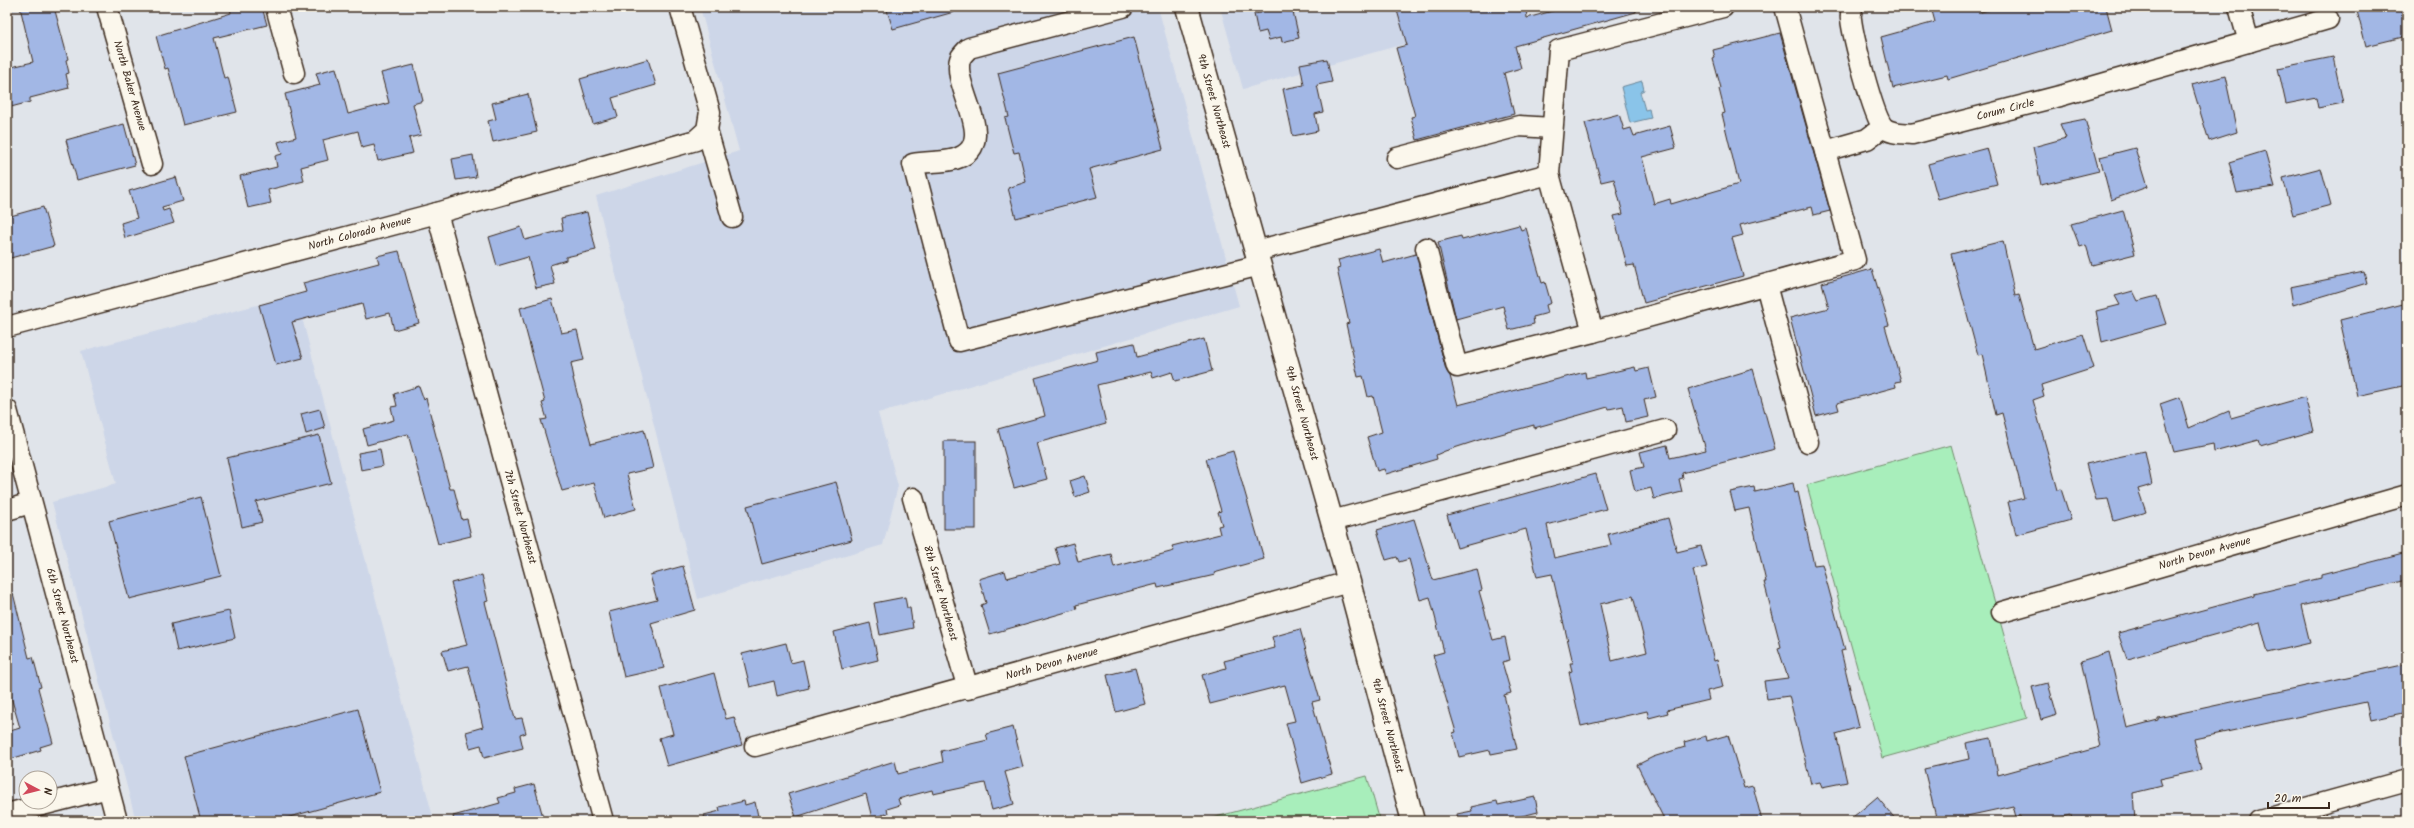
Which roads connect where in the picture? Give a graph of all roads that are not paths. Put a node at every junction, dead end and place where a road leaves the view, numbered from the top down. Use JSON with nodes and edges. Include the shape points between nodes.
{"nodes":[{"id":1,"x":107,"y":7,"type":"edge"},
{"id":2,"x":276,"y":7,"type":"edge"},
{"id":3,"x":680,"y":7,"type":"edge"},
{"id":4,"x":1123,"y":7,"type":"edge"},
{"id":5,"x":1187,"y":7,"type":"edge"},
{"id":6,"x":1723,"y":7,"type":"edge"},
{"id":7,"x":1785,"y":7,"type":"edge"},
{"id":8,"x":1852,"y":7,"type":"edge"},
{"id":9,"x":2239,"y":7,"type":"edge"},
{"id":10,"x":2328,"y":19,"type":"dead end"},
{"id":11,"x":2249,"y":42,"type":"junction"},
{"id":12,"x":294,"y":73,"type":"dead end"},
{"id":13,"x":1883,"y":127,"type":"junction"},
{"id":14,"x":1552,"y":128,"type":"junction"},
{"id":15,"x":707,"y":130,"type":"junction"},
{"id":16,"x":1825,"y":151,"type":"junction"},
{"id":17,"x":1397,"y":158,"type":"dead end"},
{"id":18,"x":152,"y":164,"type":"dead end"},
{"id":19,"x":1549,"y":174,"type":"junction"},
{"id":20,"x":437,"y":213,"type":"junction"},
{"id":21,"x":732,"y":217,"type":"dead end"},
{"id":22,"x":1426,"y":248,"type":"dead end"},
{"id":23,"x":1258,"y":258,"type":"junction"},
{"id":24,"x":1766,"y":285,"type":"junction"},
{"id":25,"x":7,"y":327,"type":"edge"},
{"id":26,"x":1593,"y":332,"type":"junction"},
{"id":27,"x":7,"y":410,"type":"edge"},
{"id":28,"x":1665,"y":430,"type":"dead end"},
{"id":29,"x":1808,"y":442,"type":"dead end"},
{"id":30,"x":2407,"y":495,"type":"edge"},
{"id":31,"x":913,"y":498,"type":"dead end"},
{"id":32,"x":31,"y":503,"type":"junction"},
{"id":33,"x":7,"y":510,"type":"edge"},
{"id":34,"x":1332,"y":521,"type":"junction"},
{"id":35,"x":1349,"y":582,"type":"junction"},
{"id":36,"x":2002,"y":612,"type":"dead end"},
{"id":37,"x":968,"y":689,"type":"junction"},
{"id":38,"x":755,"y":746,"type":"dead end"},
{"id":39,"x":2407,"y":780,"type":"edge"},
{"id":40,"x":108,"y":788,"type":"junction"},
{"id":41,"x":7,"y":814,"type":"edge"},
{"id":42,"x":117,"y":821,"type":"edge"},
{"id":43,"x":603,"y":821,"type":"edge"},
{"id":44,"x":1413,"y":821,"type":"edge"},
{"id":45,"x":2259,"y":821,"type":"edge"}],
"edges":[{"from":1,"to":18,"type":"street","name":"North Baker Avenue"},
{"from":2,"to":12,"type":"street"},
{"from":3,"to":15,"type":"street","via":[[710,112]]},
{"from":4,"to":23,"type":"street","via":[[969,48],[961,57],[959,74],[975,126],[975,138],[968,150],[956,159],[913,164],[959,341]]},
{"from":5,"to":23,"type":"main road","name":"9th Street Northeast"},
{"from":6,"to":14,"type":"street","via":[[1559,50]]},
{"from":7,"to":16,"type":"street"},
{"from":8,"to":13,"type":"street","via":[[1851,18],[1855,38],[1873,105]]},
{"from":9,"to":11,"type":"street"},
{"from":10,"to":11,"type":"street","name":"Corum Circle"},
{"from":11,"to":13,"type":"street","name":"Corum Circle","via":[[1927,132],[1891,132]]},
{"from":13,"to":16,"type":"street","via":[[1867,140]]},
{"from":14,"to":17,"type":"street","via":[[1519,126]]},
{"from":14,"to":19,"type":"street"},
{"from":15,"to":20,"type":"street","name":"North Colorado Avenue","via":[[696,140],[679,146]]},
{"from":15,"to":21,"type":"street"},
{"from":16,"to":24,"type":"street","via":[[1855,260]]},
{"from":19,"to":23,"type":"street"},
{"from":19,"to":26,"type":"street"},
{"from":20,"to":25,"type":"street","name":"North Colorado Avenue"},
{"from":20,"to":43,"type":"street","name":"7th Street Northeast"},
{"from":22,"to":26,"type":"street","via":[[1457,367]]},
{"from":23,"to":34,"type":"main road","name":"9th Street Northeast"},
{"from":24,"to":26,"type":"street"},
{"from":24,"to":29,"type":"street"},
{"from":27,"to":32,"type":"street","name":"6th Street Northeast"},
{"from":28,"to":34,"type":"street"},
{"from":30,"to":36,"type":"street","name":"North Devon Avenue"},
{"from":31,"to":37,"type":"street","name":"8th Street Northeast"},
{"from":32,"to":33,"type":"street"},
{"from":32,"to":40,"type":"street","name":"6th Street Northeast"},
{"from":34,"to":35,"type":"main road","name":"9th Street Northeast"},
{"from":35,"to":37,"type":"street","name":"North Devon Avenue"},
{"from":35,"to":44,"type":"main road","name":"9th Street Northeast"},
{"from":37,"to":38,"type":"street","name":"North Devon Avenue"},
{"from":39,"to":45,"type":"street"},
{"from":40,"to":41,"type":"street"},
{"from":40,"to":42,"type":"street","name":"6th Street Northeast"}]}
